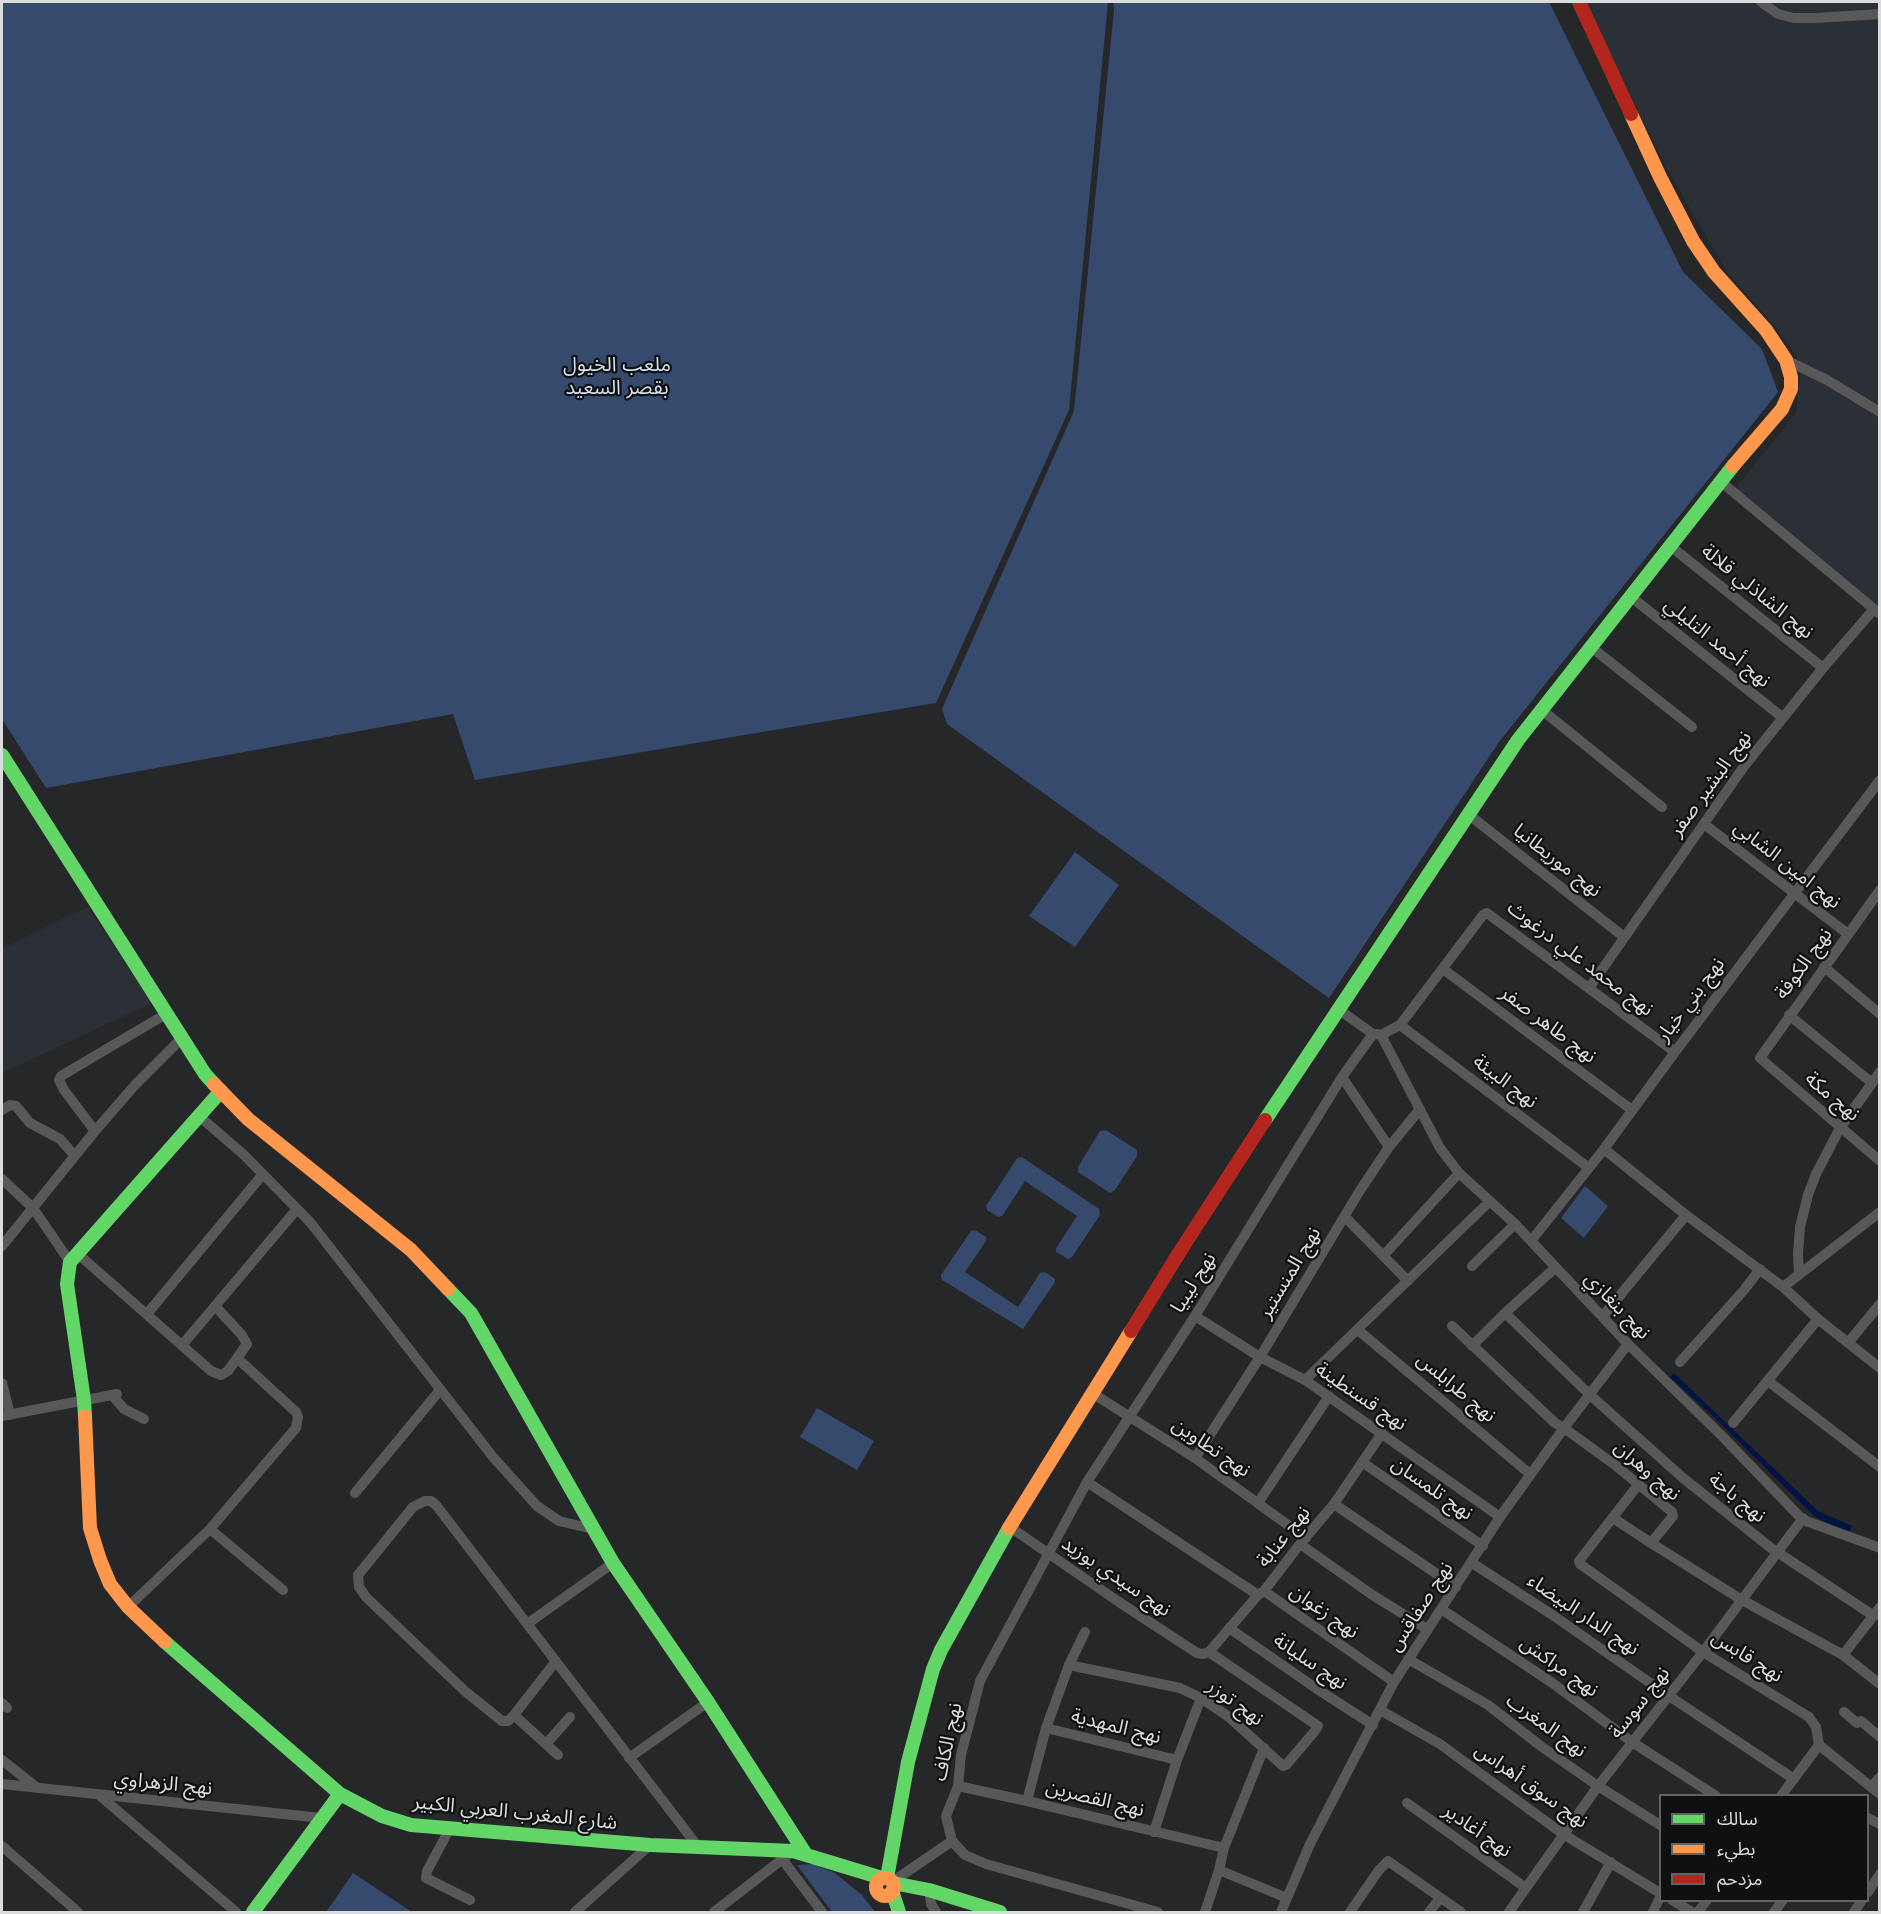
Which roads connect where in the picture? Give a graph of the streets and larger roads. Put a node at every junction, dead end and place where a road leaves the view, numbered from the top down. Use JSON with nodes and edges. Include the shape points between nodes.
{"nodes":[{"id":1,"x":1579,"y":2,"type":"edge"},
{"id":2,"x":1761,"y":2,"type":"edge"},
{"id":3,"x":1880,"y":14,"type":"edge"},
{"id":4,"x":1786,"y":360,"type":"junction"},
{"id":5,"x":1880,"y":412,"type":"edge"},
{"id":6,"x":1720,"y":481,"type":"junction"},
{"id":7,"x":1669,"y":545,"type":"junction"},
{"id":8,"x":1630,"y":596,"type":"junction"},
{"id":9,"x":1877,"y":612,"type":"edge"},
{"id":10,"x":1591,"y":646,"type":"junction"},
{"id":11,"x":1823,"y":668,"type":"junction"},
{"id":12,"x":1542,"y":710,"type":"junction"},
{"id":13,"x":1782,"y":717,"type":"junction"},
{"id":14,"x":1692,"y":727,"type":"dead end"},
{"id":15,"x":2,"y":755,"type":"edge"},
{"id":16,"x":1880,"y":780,"type":"edge"},
{"id":17,"x":1662,"y":807,"type":"dead end"},
{"id":18,"x":1468,"y":814,"type":"junction"},
{"id":19,"x":1704,"y":824,"type":"junction"},
{"id":20,"x":1880,"y":890,"type":"edge"},
{"id":21,"x":1794,"y":892,"type":"junction"},
{"id":22,"x":1848,"y":934,"type":"junction"},
{"id":23,"x":1624,"y":937,"type":"junction"},
{"id":24,"x":1824,"y":967,"type":"junction"},
{"id":25,"x":1443,"y":969,"type":"junction"},
{"id":26,"x":1589,"y":987,"type":"junction"},
{"id":27,"x":1338,"y":1009,"type":"junction"},
{"id":28,"x":166,"y":1014,"type":"junction"},
{"id":29,"x":1880,"y":1014,"type":"edge"},
{"id":30,"x":1789,"y":1016,"type":"junction"},
{"id":31,"x":1400,"y":1026,"type":"junction"},
{"id":32,"x":1377,"y":1034,"type":"junction"},
{"id":33,"x":182,"y":1038,"type":"junction"},
{"id":34,"x":1675,"y":1052,"type":"junction"},
{"id":35,"x":1761,"y":1060,"type":"joint"},
{"id":36,"x":1880,"y":1072,"type":"edge"},
{"id":37,"x":1342,"y":1077,"type":"junction"},
{"id":38,"x":1872,"y":1083,"type":"junction"},
{"id":39,"x":221,"y":1091,"type":"junction"},
{"id":40,"x":1420,"y":1109,"type":"junction"},
{"id":41,"x":2,"y":1110,"type":"edge"},
{"id":42,"x":1632,"y":1110,"type":"junction"},
{"id":43,"x":199,"y":1116,"type":"junction"},
{"id":44,"x":1840,"y":1128,"type":"junction"},
{"id":45,"x":95,"y":1131,"type":"junction"},
{"id":46,"x":1389,"y":1147,"type":"junction"},
{"id":47,"x":1604,"y":1149,"type":"junction"},
{"id":48,"x":74,"y":1155,"type":"junction"},
{"id":49,"x":1880,"y":1161,"type":"edge"},
{"id":50,"x":1589,"y":1168,"type":"junction"},
{"id":51,"x":1459,"y":1173,"type":"junction"},
{"id":52,"x":263,"y":1174,"type":"junction"},
{"id":53,"x":2,"y":1179,"type":"edge"},
{"id":54,"x":1490,"y":1201,"type":"junction"},
{"id":55,"x":33,"y":1208,"type":"junction"},
{"id":56,"x":297,"y":1209,"type":"junction"},
{"id":57,"x":1880,"y":1212,"type":"edge"},
{"id":58,"x":1686,"y":1215,"type":"junction"},
{"id":59,"x":1345,"y":1217,"type":"junction"},
{"id":60,"x":1515,"y":1224,"type":"junction"},
{"id":61,"x":1531,"y":1241,"type":"junction"},
{"id":62,"x":2,"y":1246,"type":"edge"},
{"id":63,"x":1383,"y":1255,"type":"junction"},
{"id":64,"x":74,"y":1258,"type":"junction"},
{"id":65,"x":1472,"y":1266,"type":"dead end"},
{"id":66,"x":1555,"y":1268,"type":"junction"},
{"id":67,"x":1760,"y":1269,"type":"junction"},
{"id":68,"x":1799,"y":1275,"type":"junction"},
{"id":69,"x":1408,"y":1281,"type":"junction"},
{"id":70,"x":1783,"y":1287,"type":"junction"},
{"id":71,"x":1880,"y":1304,"type":"edge"},
{"id":72,"x":215,"y":1306,"type":"junction"},
{"id":73,"x":1505,"y":1313,"type":"junction"},
{"id":74,"x":147,"y":1314,"type":"junction"},
{"id":75,"x":1195,"y":1316,"type":"junction"},
{"id":76,"x":1603,"y":1316,"type":"junction"},
{"id":77,"x":1818,"y":1319,"type":"junction"},
{"id":78,"x":1452,"y":1326,"type":"dead end"},
{"id":79,"x":1358,"y":1330,"type":"junction"},
{"id":80,"x":1848,"y":1343,"type":"junction"},
{"id":81,"x":183,"y":1344,"type":"junction"},
{"id":82,"x":1628,"y":1344,"type":"junction"},
{"id":83,"x":1472,"y":1346,"type":"junction"},
{"id":84,"x":1260,"y":1357,"type":"junction"},
{"id":85,"x":238,"y":1359,"type":"junction"},
{"id":86,"x":1680,"y":1362,"type":"dead end"},
{"id":87,"x":1880,"y":1368,"type":"edge"},
{"id":88,"x":1305,"y":1380,"type":"junction"},
{"id":89,"x":1768,"y":1380,"type":"junction"},
{"id":90,"x":2,"y":1383,"type":"edge"},
{"id":91,"x":440,"y":1390,"type":"junction"},
{"id":92,"x":1092,"y":1393,"type":"junction"},
{"id":93,"x":1589,"y":1394,"type":"junction"},
{"id":94,"x":1329,"y":1396,"type":"junction"},
{"id":95,"x":84,"y":1400,"type":"junction"},
{"id":96,"x":6,"y":1415,"type":"edge"},
{"id":97,"x":1130,"y":1416,"type":"junction"},
{"id":98,"x":144,"y":1419,"type":"dead end"},
{"id":99,"x":1733,"y":1423,"type":"dead end"},
{"id":100,"x":1564,"y":1428,"type":"junction"},
{"id":101,"x":1382,"y":1433,"type":"junction"},
{"id":102,"x":1195,"y":1458,"type":"junction"},
{"id":103,"x":1362,"y":1462,"type":"junction"},
{"id":104,"x":1880,"y":1467,"type":"edge"},
{"id":105,"x":1530,"y":1474,"type":"junction"},
{"id":106,"x":1087,"y":1482,"type":"junction"},
{"id":107,"x":1638,"y":1485,"type":"junction"},
{"id":108,"x":355,"y":1493,"type":"dead end"},
{"id":109,"x":1258,"y":1503,"type":"junction"},
{"id":110,"x":1334,"y":1504,"type":"junction"},
{"id":111,"x":1500,"y":1516,"type":"junction"},
{"id":112,"x":1613,"y":1518,"type":"junction"},
{"id":113,"x":1803,"y":1518,"type":"junction"},
{"id":114,"x":1010,"y":1527,"type":"junction"},
{"id":115,"x":210,"y":1529,"type":"junction"},
{"id":116,"x":593,"y":1529,"type":"junction"},
{"id":117,"x":1303,"y":1541,"type":"junction"},
{"id":118,"x":1651,"y":1543,"type":"junction"},
{"id":119,"x":1483,"y":1546,"type":"junction"},
{"id":120,"x":1880,"y":1548,"type":"edge"},
{"id":121,"x":1776,"y":1552,"type":"junction"},
{"id":122,"x":1050,"y":1553,"type":"junction"},
{"id":123,"x":613,"y":1563,"type":"junction"},
{"id":124,"x":1472,"y":1563,"type":"junction"},
{"id":125,"x":1456,"y":1587,"type":"junction"},
{"id":126,"x":283,"y":1590,"type":"dead end"},
{"id":127,"x":1261,"y":1593,"type":"junction"},
{"id":128,"x":1742,"y":1600,"type":"junction"},
{"id":129,"x":129,"y":1607,"type":"junction"},
{"id":130,"x":1441,"y":1609,"type":"junction"},
{"id":131,"x":1877,"y":1612,"type":"edge"},
{"id":132,"x":527,"y":1624,"type":"junction"},
{"id":133,"x":1228,"y":1628,"type":"junction"},
{"id":134,"x":1427,"y":1629,"type":"junction"},
{"id":135,"x":1084,"y":1632,"type":"dead end"},
{"id":136,"x":1703,"y":1652,"type":"junction"},
{"id":137,"x":1206,"y":1653,"type":"junction"},
{"id":138,"x":1843,"y":1655,"type":"junction"},
{"id":139,"x":1408,"y":1659,"type":"junction"},
{"id":140,"x":556,"y":1661,"type":"junction"},
{"id":141,"x":1069,"y":1665,"type":"junction"},
{"id":142,"x":1394,"y":1682,"type":"junction"},
{"id":143,"x":1880,"y":1684,"type":"edge"},
{"id":144,"x":1669,"y":1696,"type":"junction"},
{"id":145,"x":1201,"y":1698,"type":"junction"},
{"id":146,"x":708,"y":1701,"type":"junction"},
{"id":147,"x":1380,"y":1710,"type":"junction"},
{"id":148,"x":1844,"y":1712,"type":"dead end"},
{"id":149,"x":514,"y":1715,"type":"junction"},
{"id":150,"x":570,"y":1717,"type":"dead end"},
{"id":151,"x":1373,"y":1725,"type":"junction"},
{"id":152,"x":1318,"y":1726,"type":"joint"},
{"id":153,"x":1046,"y":1728,"type":"junction"},
{"id":154,"x":1880,"y":1737,"type":"edge"},
{"id":155,"x":1632,"y":1742,"type":"junction"},
{"id":156,"x":546,"y":1744,"type":"junction"},
{"id":157,"x":1819,"y":1744,"type":"junction"},
{"id":158,"x":1264,"y":1748,"type":"junction"},
{"id":159,"x":558,"y":1755,"type":"dead end"},
{"id":160,"x":629,"y":1758,"type":"junction"},
{"id":161,"x":2,"y":1760,"type":"edge"},
{"id":162,"x":1177,"y":1760,"type":"junction"},
{"id":163,"x":1880,"y":1777,"type":"edge"},
{"id":164,"x":1794,"y":1779,"type":"junction"},
{"id":165,"x":2,"y":1784,"type":"edge"},
{"id":166,"x":958,"y":1786,"type":"junction"},
{"id":167,"x":1598,"y":1786,"type":"junction"},
{"id":168,"x":36,"y":1787,"type":"junction"},
{"id":169,"x":1875,"y":1791,"type":"edge"},
{"id":170,"x":340,"y":1794,"type":"junction"},
{"id":171,"x":1713,"y":1794,"type":"edge"},
{"id":172,"x":1783,"y":1794,"type":"edge"},
{"id":173,"x":99,"y":1795,"type":"junction"},
{"id":174,"x":1027,"y":1801,"type":"junction"},
{"id":175,"x":1407,"y":1803,"type":"dead end"},
{"id":176,"x":321,"y":1818,"type":"junction"},
{"id":177,"x":1659,"y":1824,"type":"edge"},
{"id":178,"x":450,"y":1828,"type":"junction"},
{"id":179,"x":1154,"y":1832,"type":"junction"},
{"id":180,"x":1563,"y":1834,"type":"junction"},
{"id":181,"x":952,"y":1841,"type":"junction"},
{"id":182,"x":650,"y":1845,"type":"junction"},
{"id":183,"x":2,"y":1846,"type":"edge"},
{"id":184,"x":699,"y":1848,"type":"junction"},
{"id":185,"x":1224,"y":1848,"type":"junction"},
{"id":186,"x":793,"y":1855,"type":"junction"},
{"id":187,"x":1611,"y":1862,"type":"junction"},
{"id":188,"x":1219,"y":1870,"type":"junction"},
{"id":189,"x":1880,"y":1874,"type":"edge"},
{"id":190,"x":887,"y":1886,"type":"junction"},
{"id":191,"x":1526,"y":1888,"type":"junction"},
{"id":192,"x":1869,"y":1890,"type":"edge"},
{"id":193,"x":932,"y":1893,"type":"junction"},
{"id":194,"x":1659,"y":1894,"type":"edge"},
{"id":195,"x":1659,"y":1897,"type":"edge"},
{"id":196,"x":1287,"y":1898,"type":"junction"},
{"id":197,"x":1440,"y":1898,"type":"junction"},
{"id":198,"x":470,"y":1900,"type":"dead end"},
{"id":199,"x":1675,"y":1902,"type":"edge"},
{"id":200,"x":78,"y":1912,"type":"edge"},
{"id":201,"x":236,"y":1912,"type":"edge"},
{"id":202,"x":253,"y":1912,"type":"edge"},
{"id":203,"x":575,"y":1912,"type":"edge"},
{"id":204,"x":714,"y":1912,"type":"edge"},
{"id":205,"x":822,"y":1912,"type":"edge"},
{"id":206,"x":891,"y":1912,"type":"edge"},
{"id":207,"x":899,"y":1912,"type":"edge"},
{"id":208,"x":936,"y":1912,"type":"edge"},
{"id":209,"x":1000,"y":1912,"type":"edge"},
{"id":210,"x":1158,"y":1912,"type":"edge"},
{"id":211,"x":1205,"y":1912,"type":"edge"},
{"id":212,"x":1281,"y":1912,"type":"edge"},
{"id":213,"x":1350,"y":1912,"type":"edge"},
{"id":214,"x":1429,"y":1912,"type":"edge"},
{"id":215,"x":1461,"y":1912,"type":"edge"},
{"id":216,"x":1509,"y":1912,"type":"edge"},
{"id":217,"x":1583,"y":1912,"type":"edge"},
{"id":218,"x":1653,"y":1912,"type":"edge"},
{"id":219,"x":1692,"y":1912,"type":"edge"}],
"edges":[{"from":1,"to":4,"type":"street","via":[[1693,240],[1714,272],[1766,330]]},
{"from":2,"to":3,"type":"street","via":[[1778,14],[1794,18]]},
{"from":4,"to":5,"type":"street"},
{"from":4,"to":6,"type":"street","via":[[1791,377],[1787,400]]},
{"from":6,"to":7,"type":"street"},
{"from":6,"to":9,"type":"street"},
{"from":7,"to":8,"type":"street"},
{"from":7,"to":11,"type":"street","name":"نهج الشاذلي قلالة"},
{"from":8,"to":10,"type":"street"},
{"from":8,"to":13,"type":"street","name":"نهج أحمد التليلي"},
{"from":9,"to":11,"type":"street","name":"نهج البشير صفر"},
{"from":10,"to":12,"type":"street"},
{"from":10,"to":14,"type":"street"},
{"from":11,"to":13,"type":"street","name":"نهج البشير صفر"},
{"from":12,"to":17,"type":"street"},
{"from":12,"to":18,"type":"street"},
{"from":13,"to":19,"type":"street","name":"نهج البشير صفر"},
{"from":15,"to":28,"type":"street"},
{"from":16,"to":21,"type":"street","name":"نهج بني خيار"},
{"from":18,"to":23,"type":"street","name":"نهج موريطانيا"},
{"from":18,"to":27,"type":"street"},
{"from":19,"to":21,"type":"street","name":"نهج امين الشابي"},
{"from":19,"to":23,"type":"street","name":"نهج البشير صفر"},
{"from":20,"to":22,"type":"street","name":"نهج الكوفة"},
{"from":21,"to":22,"type":"street","name":"نهج امين الشابي"},
{"from":21,"to":34,"type":"street","name":"نهج بني خيار"},
{"from":22,"to":24,"type":"street","name":"نهج الكوفة"},
{"from":23,"to":26,"type":"street","name":"نهج البشير صفر"},
{"from":24,"to":29,"type":"street"},
{"from":24,"to":30,"type":"street","name":"نهج الكوفة"},
{"from":25,"to":26,"type":"street","name":"نهج محمد علي درغوث","via":[[1487,913]]},
{"from":25,"to":31,"type":"street","name":"نهج محمد علي درغوث"},
{"from":25,"to":42,"type":"street","name":"نهج طاهر صفر"},
{"from":26,"to":34,"type":"street","name":"نهج محمد علي درغوث"},
{"from":27,"to":32,"type":"street","name":"نهج بنغازي"},
{"from":27,"to":92,"type":"street"},
{"from":28,"to":33,"type":"street"},
{"from":28,"to":45,"type":"street","via":[[61,1076],[64,1090]]},
{"from":30,"to":35,"type":"street","name":"نهج الكوفة"},
{"from":30,"to":38,"type":"street"},
{"from":31,"to":32,"type":"street","name":"نهج محمد علي درغوث"},
{"from":31,"to":50,"type":"street","name":"نهج البيئة"},
{"from":32,"to":37,"type":"street","name":"نهج ليبيا"},
{"from":32,"to":40,"type":"street","name":"نهج بنغازي"},
{"from":33,"to":39,"type":"street"},
{"from":33,"to":45,"type":"street"},
{"from":34,"to":42,"type":"street","name":"نهج بني خيار"},
{"from":35,"to":44,"type":"street","name":"نهج مكة"},
{"from":36,"to":38,"type":"street"},
{"from":37,"to":46,"type":"street"},
{"from":37,"to":75,"type":"street","name":"نهج ليبيا"},
{"from":38,"to":44,"type":"street"},
{"from":39,"to":43,"type":"street"},
{"from":39,"to":116,"type":"street","via":[[248,1119],[411,1250],[471,1313]]},
{"from":40,"to":46,"type":"street","name":"نهج المنستير"},
{"from":40,"to":51,"type":"street","name":"نهج بنغازي","via":[[1440,1148]]},
{"from":41,"to":48,"type":"street","via":[[16,1106],[34,1126],[60,1139]]},
{"from":42,"to":47,"type":"street","name":"نهج بني خيار"},
{"from":43,"to":52,"type":"street"},
{"from":43,"to":64,"type":"street"},
{"from":44,"to":49,"type":"street","name":"نهج مكة"},
{"from":44,"to":68,"type":"street","via":[[1808,1195],[1800,1227]]},
{"from":45,"to":48,"type":"street"},
{"from":46,"to":59,"type":"street","name":"نهج المنستير"},
{"from":47,"to":50,"type":"street","name":"نهج بني خيار"},
{"from":47,"to":58,"type":"street"},
{"from":48,"to":55,"type":"street"},
{"from":50,"to":61,"type":"street","name":"نهج بني خيار"},
{"from":51,"to":54,"type":"street","name":"نهج بنغازي"},
{"from":51,"to":63,"type":"street"},
{"from":52,"to":56,"type":"street"},
{"from":52,"to":74,"type":"street"},
{"from":53,"to":55,"type":"street"},
{"from":54,"to":60,"type":"street","name":"نهج بنغازي"},
{"from":54,"to":69,"type":"street"},
{"from":55,"to":62,"type":"street"},
{"from":55,"to":64,"type":"street"},
{"from":56,"to":72,"type":"street"},
{"from":56,"to":91,"type":"street"},
{"from":57,"to":68,"type":"street"},
{"from":58,"to":67,"type":"street"},
{"from":58,"to":76,"type":"street"},
{"from":59,"to":63,"type":"street"},
{"from":59,"to":84,"type":"street","name":"نهج المنستير"},
{"from":60,"to":61,"type":"street","name":"نهج بنغازي"},
{"from":60,"to":65,"type":"street"},
{"from":61,"to":66,"type":"street","name":"نهج بنغازي"},
{"from":63,"to":69,"type":"street"},
{"from":64,"to":74,"type":"street"},
{"from":64,"to":95,"type":"street","name":"شارع المغرب العربي الكبير","via":[[68,1284]]},
{"from":66,"to":73,"type":"street"},
{"from":66,"to":76,"type":"street","name":"نهج بنغازي"},
{"from":67,"to":70,"type":"street"},
{"from":67,"to":86,"type":"street"},
{"from":68,"to":70,"type":"street"},
{"from":69,"to":79,"type":"street"},
{"from":70,"to":77,"type":"street"},
{"from":71,"to":80,"type":"street"},
{"from":72,"to":81,"type":"street"},
{"from":72,"to":85,"type":"street","via":[[245,1339],[247,1344]]},
{"from":73,"to":83,"type":"street"},
{"from":73,"to":93,"type":"street","name":"نهج باجة"},
{"from":74,"to":81,"type":"street"},
{"from":75,"to":84,"type":"street","name":"نهج قسنطينة"},
{"from":75,"to":97,"type":"street","name":"نهج ليبيا"},
{"from":76,"to":82,"type":"street","name":"نهج بنغازي"},
{"from":77,"to":80,"type":"street"},
{"from":77,"to":89,"type":"street"},
{"from":78,"to":83,"type":"street","name":"نهج وهران"},
{"from":79,"to":88,"type":"street"},
{"from":79,"to":105,"type":"street","name":"نهج طرابلس"},
{"from":80,"to":87,"type":"street"},
{"from":81,"to":85,"type":"street","via":[[216,1374],[225,1373]]},
{"from":82,"to":93,"type":"street","name":"نهج صفاقس"},
{"from":82,"to":113,"type":"street","name":"نهج بنغازي"},
{"from":83,"to":100,"type":"street","name":"نهج وهران","via":[[1555,1424]]},
{"from":84,"to":88,"type":"street","name":"نهج قسنطينة"},
{"from":84,"to":102,"type":"street","name":"نهج المنستير"},
{"from":85,"to":115,"type":"street","via":[[296,1412],[298,1422]]},
{"from":88,"to":94,"type":"street","name":"نهج قسنطينة"},
{"from":89,"to":99,"type":"street"},
{"from":89,"to":104,"type":"street"},
{"from":90,"to":96,"type":"street"},
{"from":91,"to":108,"type":"street"},
{"from":91,"to":116,"type":"street","via":[[537,1506],[559,1521]]},
{"from":92,"to":97,"type":"street","name":"نهج تطاوين"},
{"from":92,"to":114,"type":"street"},
{"from":93,"to":100,"type":"street","name":"نهج صفاقس"},
{"from":93,"to":121,"type":"street","name":"نهج باجة","via":[[1683,1478]]},
{"from":94,"to":101,"type":"street","name":"نهج قسنطينة"},
{"from":94,"to":109,"type":"street"},
{"from":95,"to":96,"type":"street"},
{"from":95,"to":98,"type":"street","via":[[115,1395],[124,1409]]},
{"from":95,"to":129,"type":"street","name":"شارع المغرب العربي الكبير","via":[[90,1528],[110,1584]]},
{"from":97,"to":102,"type":"street","name":"نهج تطاوين"},
{"from":97,"to":106,"type":"street","name":"نهج ليبيا"},
{"from":100,"to":105,"type":"street","name":"نهج صفاقس"},
{"from":100,"to":107,"type":"street","name":"نهج وهران"},
{"from":101,"to":103,"type":"street","name":"نهج عنابة"},
{"from":101,"to":111,"type":"street","name":"نهج قسنطينة"},
{"from":102,"to":109,"type":"street","name":"نهج تطاوين"},
{"from":103,"to":110,"type":"street","name":"نهج عنابة"},
{"from":103,"to":119,"type":"street","name":"نهج تلمسان"},
{"from":105,"to":111,"type":"street","name":"نهج صفاقس"},
{"from":106,"to":122,"type":"street","name":"نهج ليبيا"},
{"from":106,"to":127,"type":"street","name":"نهج زغوان"},
{"from":107,"to":112,"type":"street"},
{"from":107,"to":118,"type":"street","name":"نهج وهران","via":[[1673,1514]]},
{"from":109,"to":117,"type":"street","name":"نهج تطاوين"},
{"from":110,"to":117,"type":"street","name":"نهج عنابة"},
{"from":110,"to":125,"type":"street"},
{"from":111,"to":119,"type":"street","name":"نهج صفاقس"},
{"from":112,"to":118,"type":"street"},
{"from":112,"to":136,"type":"street","name":"نهج قابس","via":[[1579,1563]]},
{"from":113,"to":120,"type":"street","name":"نهج بنغازي"},
{"from":113,"to":121,"type":"street","name":"نهج سوسة"},
{"from":114,"to":122,"type":"street","name":"نهج سيدي بوزيد"},
{"from":114,"to":190,"type":"street","via":[[933,1669],[908,1762]]},
{"from":115,"to":126,"type":"street"},
{"from":115,"to":129,"type":"street"},
{"from":116,"to":123,"type":"street"},
{"from":117,"to":127,"type":"street","name":"نهج عنابة"},
{"from":117,"to":134,"type":"street","name":"نهج تطاوين","via":[[1371,1594]]},
{"from":118,"to":128,"type":"street"},
{"from":119,"to":124,"type":"street","name":"نهج صفاقس"},
{"from":121,"to":128,"type":"street","name":"نهج سوسة"},
{"from":121,"to":131,"type":"street","name":"نهج باجة"},
{"from":122,"to":137,"type":"street","name":"نهج سيدي بوزيد","via":[[1197,1653]]},
{"from":122,"to":166,"type":"street","name":"نهج الكاف","via":[[980,1681],[961,1755]]},
{"from":123,"to":132,"type":"street"},
{"from":123,"to":146,"type":"street"},
{"from":124,"to":125,"type":"street","name":"نهج صفاقس"},
{"from":124,"to":144,"type":"street","name":"نهج الدار البيضاء"},
{"from":125,"to":130,"type":"street","name":"نهج صفاقس"},
{"from":127,"to":133,"type":"street","name":"نهج عنابة"},
{"from":127,"to":142,"type":"street","name":"نهج زغوان"},
{"from":128,"to":136,"type":"street","name":"نهج سوسة"},
{"from":128,"to":138,"type":"street"},
{"from":129,"to":170,"type":"street","name":"شارع المغرب العربي الكبير"},
{"from":130,"to":134,"type":"street","name":"نهج صفاقس"},
{"from":130,"to":155,"type":"street","name":"نهج مراكش"},
{"from":131,"to":138,"type":"street"},
{"from":132,"to":140,"type":"street"},
{"from":132,"to":149,"type":"street","via":[[431,1501],[413,1507],[358,1575],[359,1587],[366,1597],[466,1692],[502,1721]]},
{"from":133,"to":137,"type":"street","name":"نهج عنابة"},
{"from":133,"to":151,"type":"street","name":"نهج سليانة"},
{"from":134,"to":139,"type":"street","name":"نهج صفاقس"},
{"from":135,"to":141,"type":"street"},
{"from":136,"to":144,"type":"street","name":"نهج سوسة"},
{"from":136,"to":157,"type":"street","name":"نهج قابس","via":[[1809,1717],[1816,1727]]},
{"from":137,"to":152,"type":"street","name":"نهج سيدي بوزيد"},
{"from":138,"to":143,"type":"street"},
{"from":139,"to":142,"type":"street","name":"نهج صفاقس"},
{"from":139,"to":167,"type":"street","name":"نهج المغرب","via":[[1488,1705]]},
{"from":140,"to":149,"type":"street"},
{"from":140,"to":160,"type":"street"},
{"from":141,"to":145,"type":"street","name":"نهج توزر","via":[[1180,1688]]},
{"from":141,"to":153,"type":"street"},
{"from":142,"to":147,"type":"street","name":"نهج صفاقس"},
{"from":144,"to":155,"type":"street","name":"نهج سوسة"},
{"from":144,"to":164,"type":"street","name":"نهج الدار البيضاء"},
{"from":145,"to":158,"type":"street","name":"نهج توزر"},
{"from":145,"to":162,"type":"street"},
{"from":146,"to":160,"type":"street"},
{"from":146,"to":186,"type":"street"},
{"from":147,"to":151,"type":"street","name":"نهج صفاقس"},
{"from":147,"to":180,"type":"street","name":"نهج سوق أهراس","via":[[1440,1744]]},
{"from":148,"to":154,"type":"street"},
{"from":149,"to":156,"type":"street"},
{"from":150,"to":156,"type":"street"},
{"from":151,"to":196,"type":"street","name":"نهج صفاقس","via":[[1310,1844]]},
{"from":152,"to":158,"type":"street","name":"نهج توزر","via":[[1284,1766]]},
{"from":153,"to":162,"type":"street","name":"نهج المهدية"},
{"from":153,"to":174,"type":"street"},
{"from":155,"to":167,"type":"street","name":"نهج سوسة"},
{"from":155,"to":171,"type":"street","name":"نهج مراكش"},
{"from":156,"to":159,"type":"street"},
{"from":157,"to":164,"type":"street"},
{"from":157,"to":169,"type":"street","name":"نهج قابس"},
{"from":158,"to":185,"type":"street"},
{"from":160,"to":184,"type":"street"},
{"from":161,"to":168,"type":"street"},
{"from":162,"to":179,"type":"street"},
{"from":163,"to":169,"type":"street"},
{"from":164,"to":172,"type":"street"},
{"from":165,"to":168,"type":"street","name":"نهج الزهراوي"},
{"from":166,"to":174,"type":"street","name":"نهج القصرين"},
{"from":166,"to":181,"type":"street","name":"نهج الكاف","via":[[946,1816]]},
{"from":167,"to":177,"type":"street","name":"نهج المغرب"},
{"from":167,"to":180,"type":"street","name":"نهج سوسة"},
{"from":168,"to":173,"type":"street","name":"نهج الزهراوي"},
{"from":170,"to":176,"type":"street"},
{"from":170,"to":178,"type":"street","name":"شارع المغرب العربي الكبير","via":[[382,1816],[411,1825]]},
{"from":173,"to":176,"type":"street","name":"نهج الزهراوي"},
{"from":173,"to":201,"type":"street"},
{"from":174,"to":179,"type":"street","name":"نهج القصرين"},
{"from":175,"to":191,"type":"street","name":"نهج أغادير"},
{"from":176,"to":202,"type":"street"},
{"from":178,"to":182,"type":"street","name":"شارع المغرب العربي الكبير"},
{"from":178,"to":198,"type":"street","via":[[426,1878]]},
{"from":179,"to":185,"type":"street","name":"نهج القصرين"},
{"from":180,"to":187,"type":"street","name":"نهج سوق أهراس"},
{"from":180,"to":191,"type":"street","name":"نهج سوسة"},
{"from":181,"to":190,"type":"street"},
{"from":181,"to":210,"type":"street","via":[[965,1855],[978,1861]]},
{"from":182,"to":184,"type":"street","name":"شارع المغرب العربي الكبير"},
{"from":182,"to":203,"type":"street"},
{"from":183,"to":200,"type":"street"},
{"from":184,"to":186,"type":"street","name":"شارع المغرب العربي الكبير"},
{"from":185,"to":188,"type":"street"},
{"from":186,"to":190,"type":"street","name":"شارع المغرب العربي الكبير","via":[[837,1864]]},
{"from":186,"to":204,"type":"street"},
{"from":186,"to":205,"type":"street"},
{"from":187,"to":194,"type":"street","name":"نهج سوق أهراس"},
{"from":187,"to":217,"type":"street"},
{"from":188,"to":196,"type":"street"},
{"from":188,"to":211,"type":"street"},
{"from":189,"to":192,"type":"street"},
{"from":190,"to":193,"type":"street","name":"شارع المغرب العربي الكبير"},
{"from":190,"to":206,"type":"street"},
{"from":190,"to":207,"type":"street"},
{"from":191,"to":216,"type":"street","name":"نهج سوسة"},
{"from":193,"to":208,"type":"street","via":[[931,1904]]},
{"from":193,"to":209,"type":"street","name":"شارع المغرب العربي الكبير"},
{"from":195,"to":218,"type":"street"},
{"from":196,"to":212,"type":"street","name":"نهج صفاقس"},
{"from":197,"to":213,"type":"street","via":[[1390,1861],[1382,1865]]},
{"from":197,"to":214,"type":"street"},
{"from":197,"to":215,"type":"street"},
{"from":199,"to":219,"type":"street"}]}
